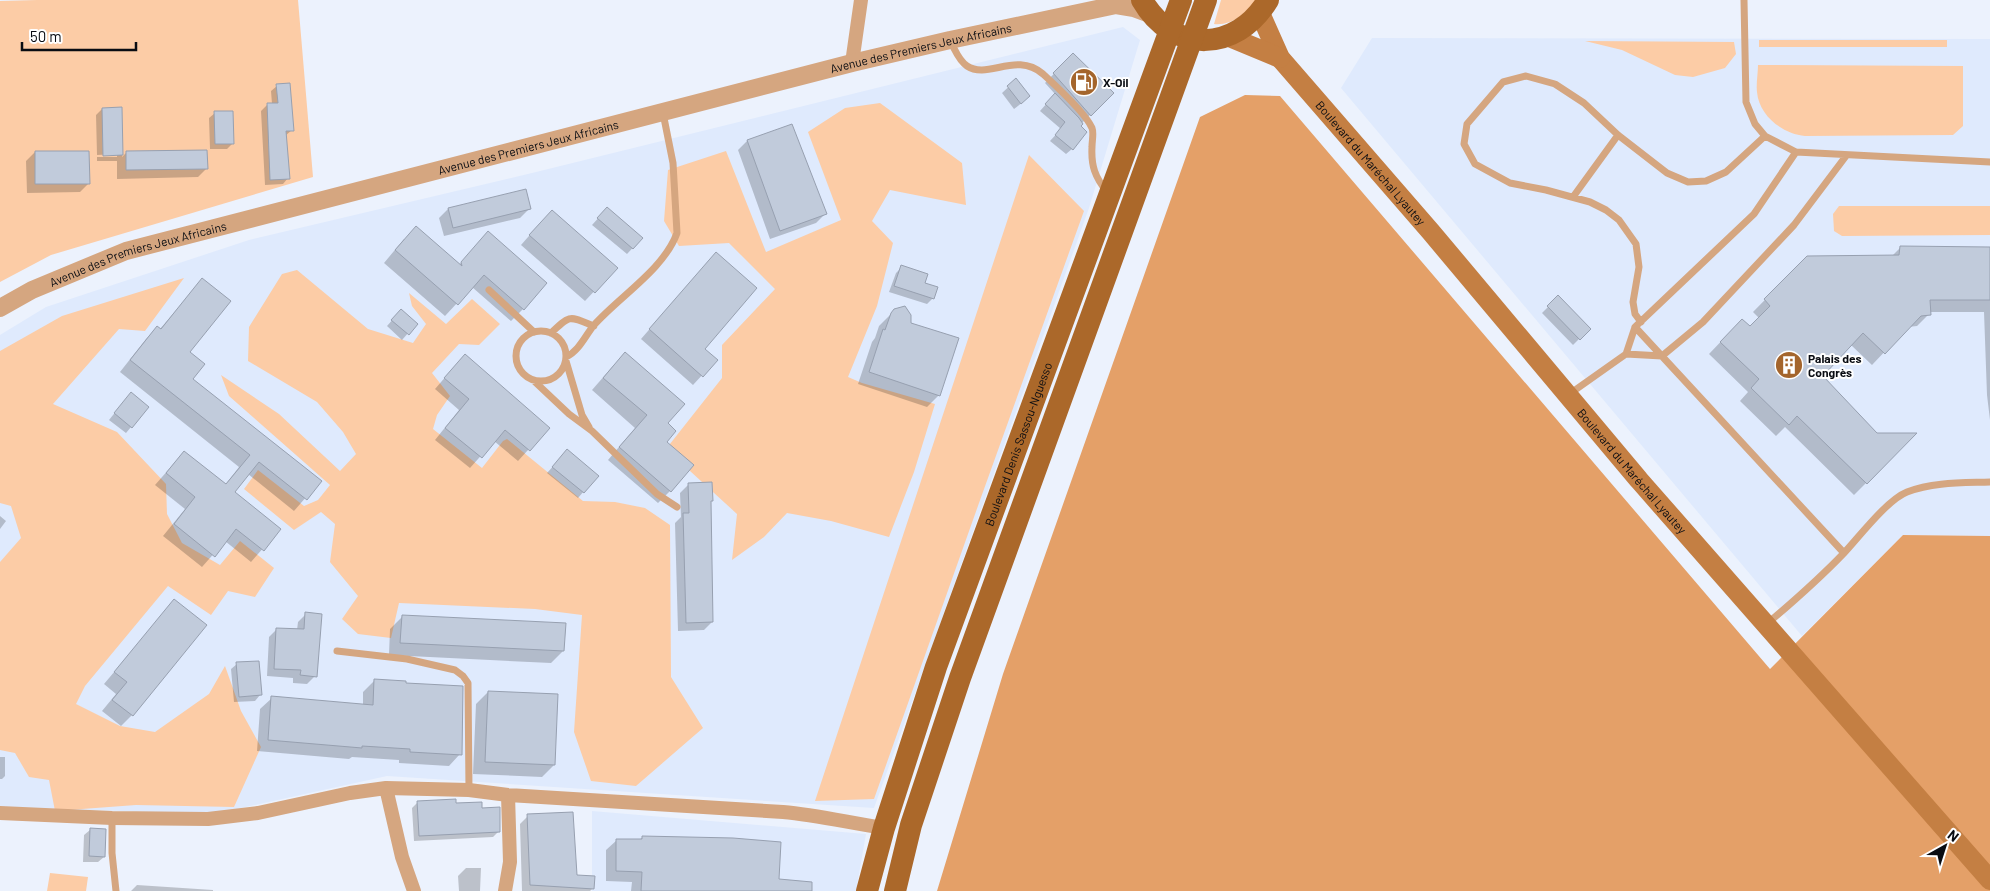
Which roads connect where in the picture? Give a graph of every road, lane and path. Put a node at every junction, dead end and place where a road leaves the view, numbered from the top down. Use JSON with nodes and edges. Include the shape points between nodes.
{"nodes":[{"id":1,"x":861,"y":0,"type":"edge"},
{"id":2,"x":1087,"y":0,"type":"edge"},
{"id":3,"x":1181,"y":0,"type":"edge"},
{"id":4,"x":1206,"y":0,"type":"edge"},
{"id":5,"x":1744,"y":0,"type":"edge"},
{"id":6,"x":1264,"y":6,"type":"edge"},
{"id":7,"x":1146,"y":7,"type":"edge"},
{"id":8,"x":1067,"y":14,"type":"junction"},
{"id":9,"x":1170,"y":31,"type":"junction"},
{"id":10,"x":1227,"y":36,"type":"junction"},
{"id":11,"x":1192,"y":39,"type":"junction"},
{"id":12,"x":950,"y":40,"type":"junction"},
{"id":13,"x":1280,"y":58,"type":"junction"},
{"id":14,"x":852,"y":63,"type":"junction"},
{"id":15,"x":663,"y":113,"type":"junction"},
{"id":16,"x":1618,"y":135,"type":"junction"},
{"id":17,"x":1765,"y":136,"type":"junction"},
{"id":18,"x":1796,"y":152,"type":"junction"},
{"id":19,"x":1846,"y":156,"type":"junction"},
{"id":20,"x":1990,"y":162,"type":"edge"},
{"id":21,"x":1109,"y":194,"type":"junction"},
{"id":22,"x":1573,"y":198,"type":"junction"},
{"id":23,"x":489,"y":290,"type":"dead end"},
{"id":24,"x":0,"y":308,"type":"edge"},
{"id":25,"x":1641,"y":322,"type":"junction"},
{"id":26,"x":594,"y":326,"type":"junction"},
{"id":27,"x":1635,"y":328,"type":"junction"},
{"id":28,"x":534,"y":332,"type":"junction"},
{"id":29,"x":551,"y":333,"type":"junction"},
{"id":30,"x":1626,"y":354,"type":"junction"},
{"id":31,"x":1662,"y":356,"type":"junction"},
{"id":32,"x":566,"y":359,"type":"junction"},
{"id":33,"x":533,"y":380,"type":"junction"},
{"id":34,"x":1568,"y":395,"type":"junction"},
{"id":35,"x":592,"y":431,"type":"junction"},
{"id":36,"x":1990,"y":482,"type":"edge"},
{"id":37,"x":677,"y":507,"type":"dead end"},
{"id":38,"x":1844,"y":553,"type":"junction"},
{"id":39,"x":1766,"y":625,"type":"junction"},
{"id":40,"x":337,"y":651,"type":"dead end"},
{"id":41,"x":386,"y":788,"type":"junction"},
{"id":42,"x":469,"y":790,"type":"junction"},
{"id":43,"x":508,"y":795,"type":"junction"},
{"id":44,"x":0,"y":813,"type":"edge"},
{"id":45,"x":112,"y":818,"type":"junction"},
{"id":46,"x":884,"y":828,"type":"junction"},
{"id":47,"x":1990,"y":880,"type":"edge"},
{"id":48,"x":116,"y":891,"type":"edge"},
{"id":49,"x":414,"y":891,"type":"edge"},
{"id":50,"x":505,"y":891,"type":"edge"},
{"id":51,"x":867,"y":891,"type":"edge"},
{"id":52,"x":895,"y":891,"type":"edge"}],
"edges":[{"from":1,"to":14,"type":"street"},
{"from":2,"to":8,"type":"street","name":"Avenue des Premiers Jeux Africains"},
{"from":3,"to":9,"type":"main road","name":"Boulevard Denis Sassou-Nguesso"},
{"from":4,"to":11,"type":"main road","name":"Boulevard Denis Sassou-Nguesso"},
{"from":5,"to":17,"type":"lane","via":[[1746,102],[1755,124]]},
{"from":6,"to":10,"type":"main road","via":[[1245,27]]},
{"from":6,"to":13,"type":"main road","name":"Boulevard du Maréchal Lyautey"},
{"from":7,"to":8,"type":"street","name":"Avenue des Premiers Jeux Africains","via":[[1116,6]]},
{"from":7,"to":9,"type":"main road"},
{"from":8,"to":12,"type":"street","name":"Avenue des Premiers Jeux Africains"},
{"from":9,"to":11,"type":"main road"},
{"from":9,"to":21,"type":"main road","name":"Boulevard Denis Sassou-Nguesso"},
{"from":10,"to":11,"type":"main road","via":[[1210,40]]},
{"from":10,"to":13,"type":"main road","name":"Boulevard du Maréchal Lyautey"},
{"from":11,"to":52,"type":"main road","name":"Boulevard Denis Sassou-Nguesso","via":[[960,678],[911,825]]},
{"from":12,"to":14,"type":"street","name":"Avenue des Premiers Jeux Africains"},
{"from":12,"to":21,"type":"lane","via":[[967,66],[977,70],[1023,65],[1037,70],[1064,93],[1091,127],[1094,174]]},
{"from":13,"to":34,"type":"main road","name":"Boulevard du Maréchal Lyautey"},
{"from":14,"to":15,"type":"street","name":"Avenue des Premiers Jeux Africains"},
{"from":15,"to":24,"type":"street","name":"Avenue des Premiers Jeux Africains","via":[[126,251],[32,290]]},
{"from":15,"to":26,"type":"lane","via":[[673,163],[677,233],[658,263]]},
{"from":16,"to":17,"type":"lane","via":[[1667,173],[1688,182],[1706,181],[1726,172]]},
{"from":16,"to":22,"type":"lane"},
{"from":16,"to":22,"type":"lane","via":[[1584,103],[1555,84],[1526,76],[1503,82],[1467,124],[1464,144],[1475,164],[1510,183]]},
{"from":17,"to":18,"type":"lane"},
{"from":18,"to":19,"type":"lane"},
{"from":18,"to":25,"type":"lane","via":[[1754,214]]},
{"from":19,"to":20,"type":"lane"},
{"from":19,"to":31,"type":"lane","via":[[1794,225],[1703,322]]},
{"from":21,"to":46,"type":"main road","name":"Boulevard Denis Sassou-Nguesso","via":[[936,667]]},
{"from":22,"to":25,"type":"lane","via":[[1590,202],[1620,220],[1636,244],[1638,267],[1633,302],[1635,314]]},
{"from":23,"to":28,"type":"lane"},
{"from":25,"to":27,"type":"lane"},
{"from":26,"to":29,"type":"lane","via":[[572,317]]},
{"from":26,"to":32,"type":"lane"},
{"from":27,"to":30,"type":"lane"},
{"from":27,"to":31,"type":"lane"},
{"from":28,"to":29,"type":"lane"},
{"from":28,"to":33,"type":"lane","via":[[526,336],[516,351],[520,369]]},
{"from":29,"to":32,"type":"lane","via":[[560,340]]},
{"from":30,"to":31,"type":"lane"},
{"from":30,"to":34,"type":"lane"},
{"from":31,"to":38,"type":"lane"},
{"from":32,"to":33,"type":"lane","via":[[554,378]]},
{"from":32,"to":35,"type":"lane","via":[[582,415]]},
{"from":33,"to":35,"type":"lane"},
{"from":34,"to":39,"type":"main road","name":"Boulevard du Maréchal Lyautey"},
{"from":35,"to":37,"type":"lane","via":[[644,482]]},
{"from":36,"to":38,"type":"lane","via":[[1929,486],[1905,493],[1878,515]]},
{"from":38,"to":39,"type":"lane"},
{"from":39,"to":47,"type":"main road","name":"Boulevard du Maréchal Lyautey"},
{"from":40,"to":42,"type":"lane","via":[[407,659],[455,670],[463,676],[468,684]]},
{"from":41,"to":42,"type":"street"},
{"from":41,"to":45,"type":"street","via":[[230,817]]},
{"from":41,"to":49,"type":"street","via":[[402,858]]},
{"from":42,"to":43,"type":"street"},
{"from":43,"to":46,"type":"street","via":[[783,812]]},
{"from":43,"to":50,"type":"street","via":[[510,862]]},
{"from":44,"to":45,"type":"street"},
{"from":45,"to":48,"type":"lane"},
{"from":46,"to":51,"type":"main road","name":"Boulevard Denis Sassou-Nguesso"}]}
